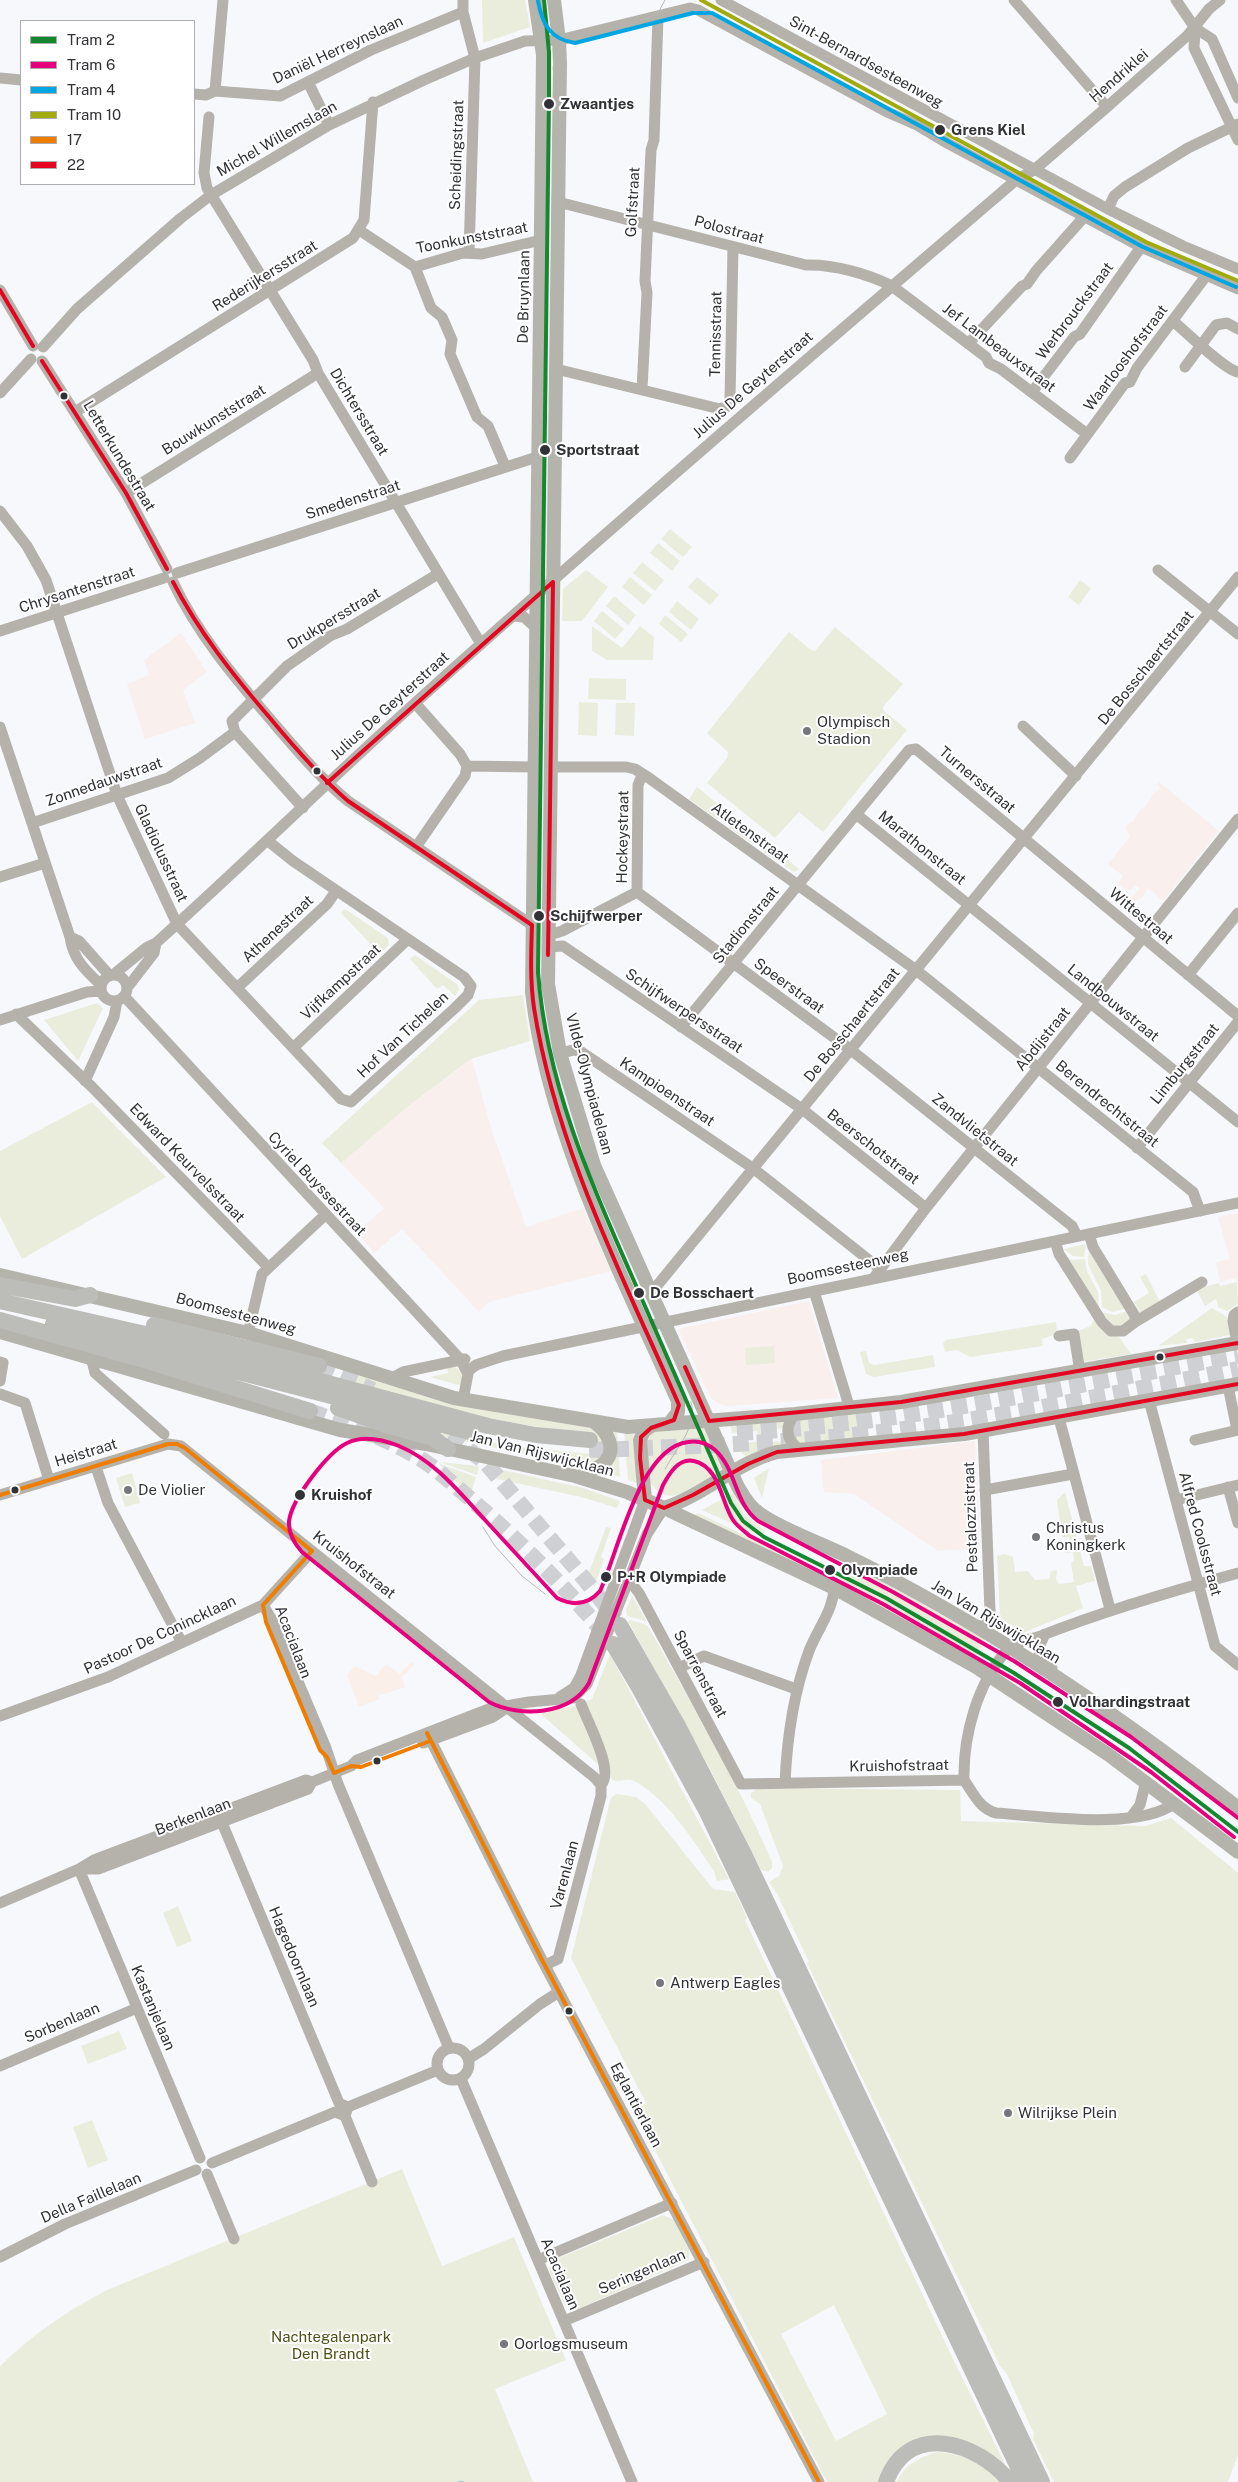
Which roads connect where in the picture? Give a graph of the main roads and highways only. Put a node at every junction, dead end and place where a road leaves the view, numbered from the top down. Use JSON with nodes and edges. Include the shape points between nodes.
{"nodes":[{"id":1,"x":536,"y":0,"type":"edge"},
{"id":2,"x":554,"y":0,"type":"edge"},
{"id":3,"x":0,"y":1275,"type":"edge"},
{"id":4,"x":0,"y":1285,"type":"edge"},
{"id":5,"x":0,"y":1294,"type":"edge"},
{"id":6,"x":90,"y":1295,"type":"junction"},
{"id":7,"x":0,"y":1301,"type":"edge"},
{"id":8,"x":0,"y":1311,"type":"edge"},
{"id":9,"x":0,"y":1320,"type":"edge"},
{"id":10,"x":0,"y":1332,"type":"edge"},
{"id":11,"x":1237,"y":1343,"type":"edge"},
{"id":12,"x":319,"y":1366,"type":"tunnel mouth"},
{"id":13,"x":278,"y":1383,"type":"junction"},
{"id":14,"x":1233,"y":1385,"type":"edge"},
{"id":15,"x":310,"y":1411,"type":"tunnel mouth"},
{"id":16,"x":709,"y":1421,"type":"junction"},
{"id":17,"x":594,"y":1422,"type":"junction"},
{"id":18,"x":669,"y":1424,"type":"junction"},
{"id":19,"x":651,"y":1426,"type":"junction"},
{"id":20,"x":448,"y":1448,"type":"junction"},
{"id":21,"x":732,"y":1473,"type":"junction"},
{"id":22,"x":574,"y":1476,"type":"junction"},
{"id":23,"x":645,"y":1500,"type":"junction"},
{"id":24,"x":664,"y":1508,"type":"junction"},
{"id":25,"x":620,"y":1625,"type":"tunnel mouth"},
{"id":26,"x":613,"y":1644,"type":"tunnel mouth"},
{"id":27,"x":1238,"y":1808,"type":"edge"},
{"id":28,"x":1238,"y":1852,"type":"edge"},
{"id":29,"x":886,"y":2482,"type":"edge"},
{"id":30,"x":1010,"y":2482,"type":"edge"},
{"id":31,"x":1025,"y":2482,"type":"edge"},
{"id":32,"x":1042,"y":2482,"type":"edge"}],
"edges":[{"from":1,"to":18,"type":"main road","name":"De Bruynlaan","via":[[542,40],[541,240],[531,976],[534,1008],[551,1085],[585,1186],[678,1401],[678,1412]]},
{"from":2,"to":16,"type":"main road","name":"VIIde-Olympiadelaan","via":[[559,40],[549,995],[560,1053],[594,1165]]},
{"from":3,"to":6,"type":"main road","name":"Boomsesteenweg"},
{"from":4,"to":6,"type":"highway","via":[[75,1299]]},
{"from":5,"to":12,"type":"highway","via":[[143,1323]]},
{"from":6,"to":17,"type":"main road","name":"Boomsesteenweg","via":[[248,1333],[463,1400]]},
{"from":7,"to":13,"type":"highway","via":[[141,1333],[488,1426],[590,1445],[534,1445],[482,1435]]},
{"from":8,"to":13,"type":"highway"},
{"from":9,"to":15,"type":"highway"},
{"from":10,"to":20,"type":"main road","name":"Jan Van Rijswijcklaan","via":[[340,1430]]},
{"from":11,"to":16,"type":"main road","via":[[943,1396],[850,1409]]},
{"from":13,"to":20,"type":"highway","via":[[321,1402],[433,1438]]},
{"from":14,"to":21,"type":"main road","via":[[983,1431],[766,1454]]},
{"from":16,"to":18,"type":"main road"},
{"from":16,"to":21,"type":"main road","name":"Jan Van Rijswijcklaan"},
{"from":17,"to":19,"type":"main road","via":[[628,1427]]},
{"from":17,"to":22,"type":"main road","via":[[607,1434],[609,1455],[601,1465]]},
{"from":18,"to":19,"type":"main road"},
{"from":19,"to":23,"type":"main road","via":[[640,1440]]},
{"from":20,"to":22,"type":"main road","name":"Jan Van Rijswijcklaan"},
{"from":21,"to":24,"type":"main road"},
{"from":21,"to":27,"type":"main road","name":"Jan Van Rijswijcklaan","via":[[744,1498],[761,1514],[854,1559],[980,1630],[1063,1682]]},
{"from":22,"to":23,"type":"main road","name":"Jan Van Rijswijcklaan"},
{"from":23,"to":24,"type":"main road","name":"Jan Van Rijswijcklaan"},
{"from":24,"to":28,"type":"main road","name":"Jan Van Rijswijcklaan","via":[[834,1588],[990,1676],[1146,1781]]},
{"from":25,"to":32,"type":"highway","via":[[724,1813]]},
{"from":26,"to":31,"type":"highway","via":[[707,1812]]},
{"from":29,"to":30,"type":"highway","via":[[906,2453],[940,2444],[964,2447],[978,2453]]}]}
